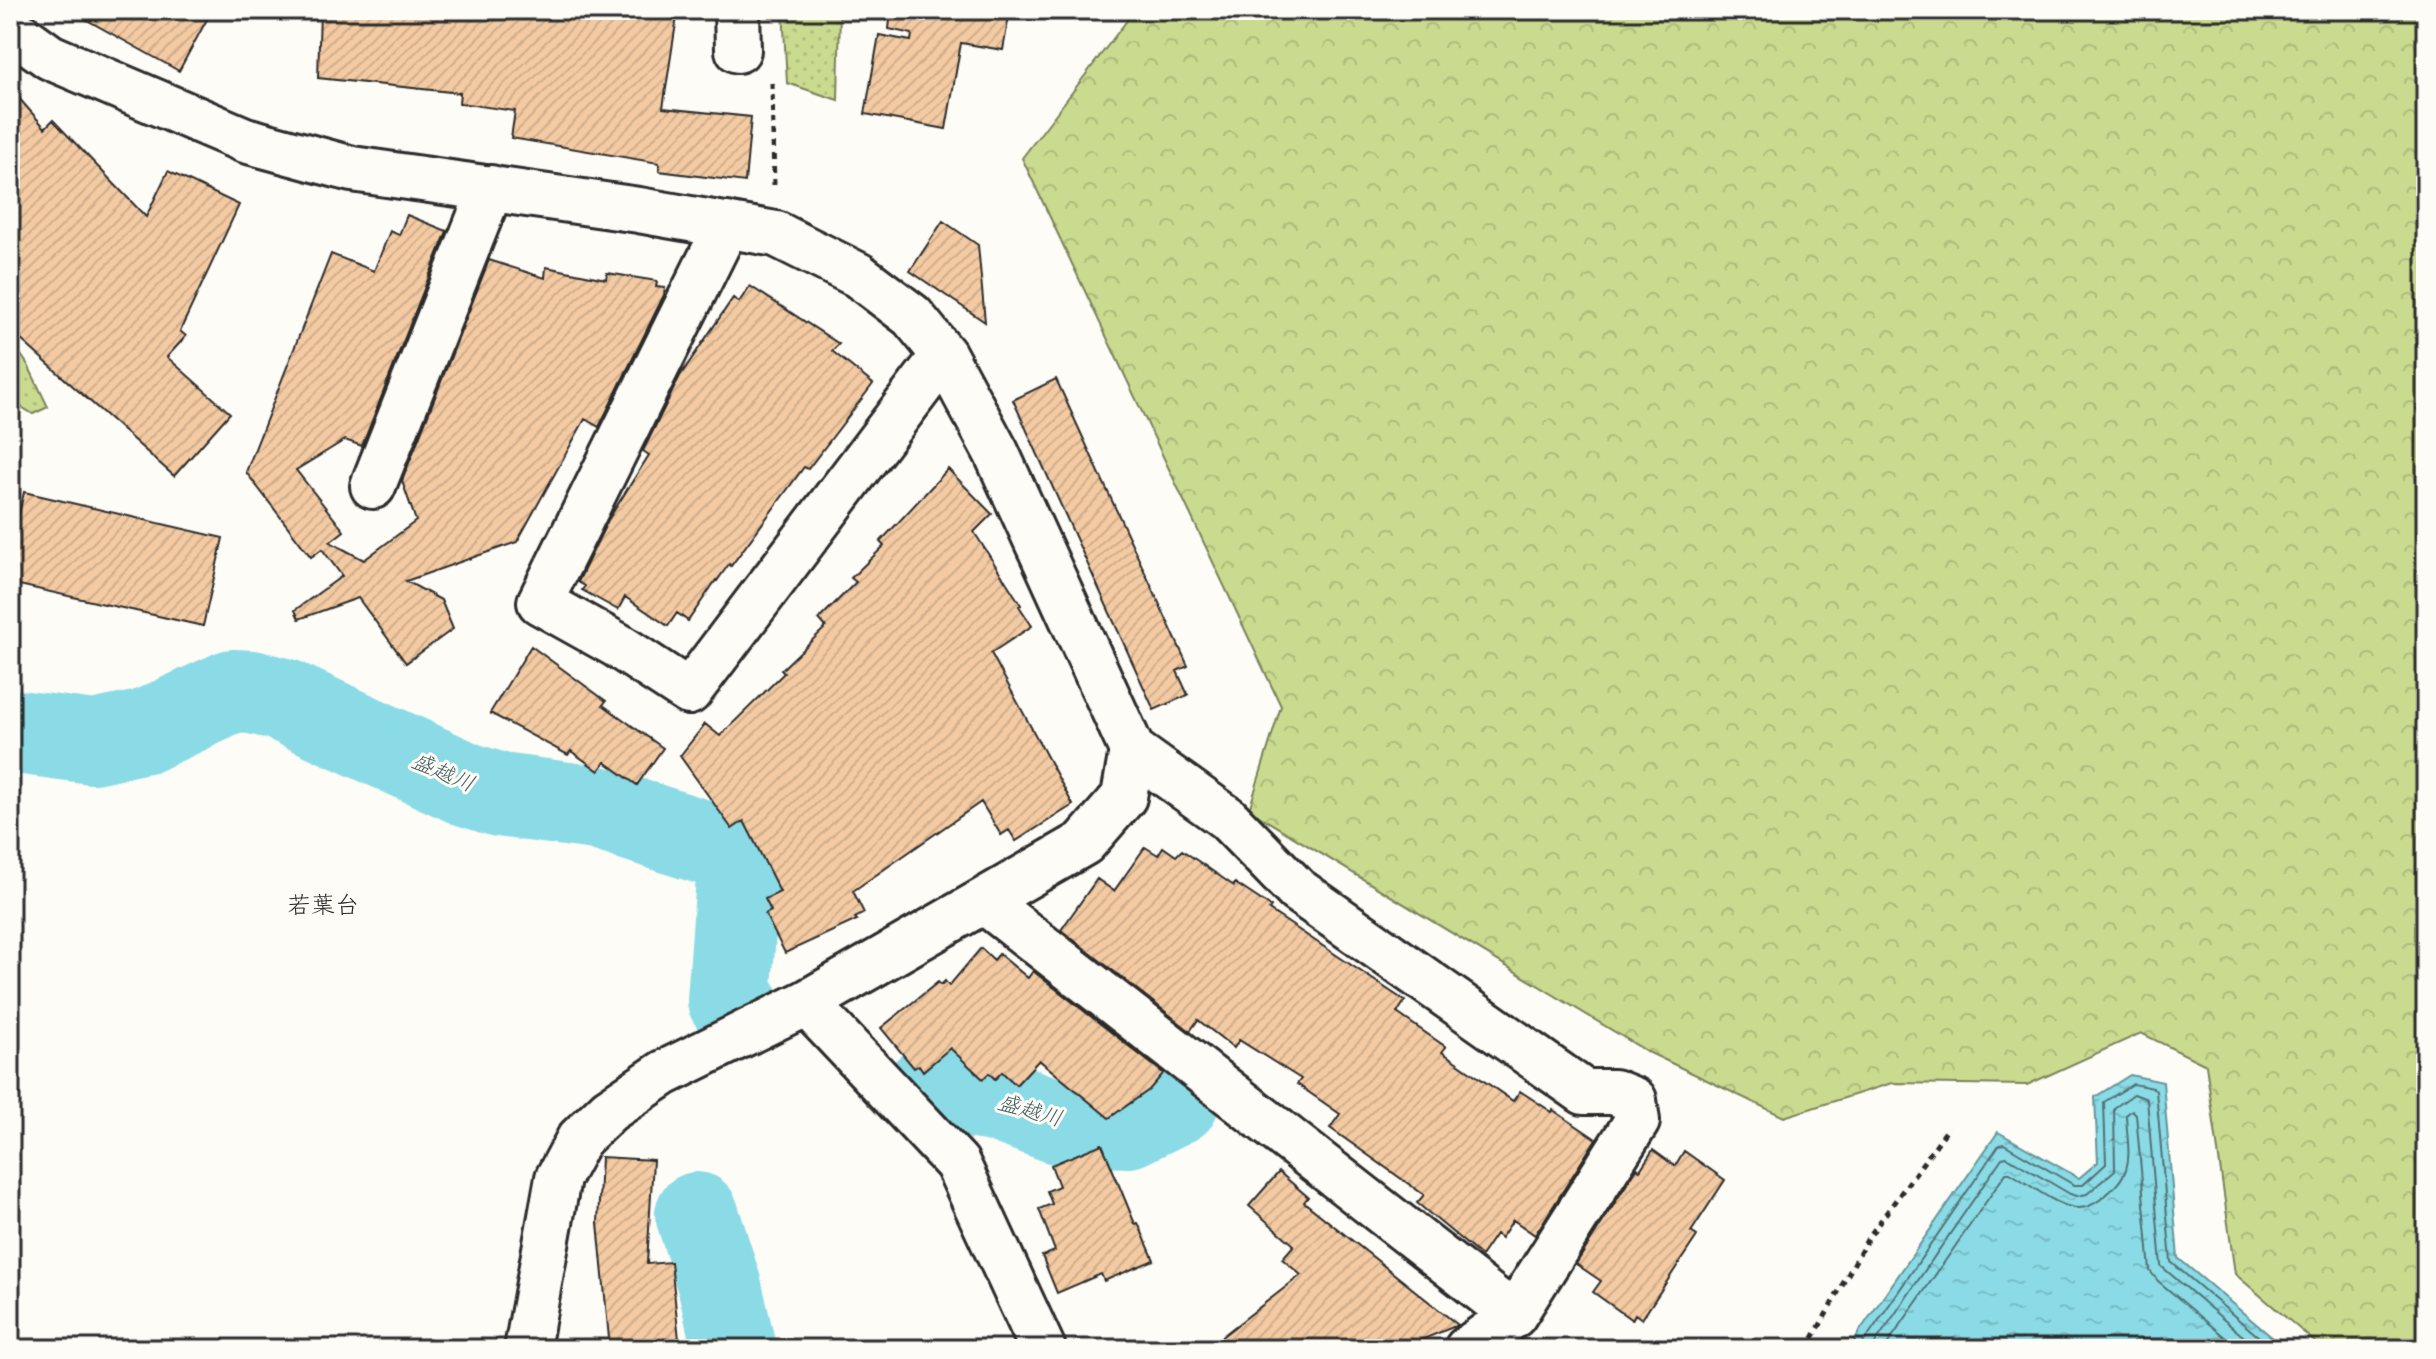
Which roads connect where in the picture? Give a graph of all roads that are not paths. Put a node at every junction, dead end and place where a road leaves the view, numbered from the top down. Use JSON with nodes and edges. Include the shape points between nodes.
{"nodes":[{"id":1,"x":10,"y":28,"type":"edge"},
{"id":2,"x":491,"y":188,"type":"junction"},
{"id":3,"x":727,"y":225,"type":"junction"},
{"id":4,"x":944,"y":355,"type":"junction"},
{"id":5,"x":373,"y":486,"type":"dead end"},
{"id":6,"x":1132,"y":750,"type":"junction"},
{"id":7,"x":985,"y":902,"type":"junction"},
{"id":8,"x":806,"y":1003,"type":"junction"},
{"id":9,"x":1514,"y":1315,"type":"junction"},
{"id":10,"x":527,"y":1349,"type":"edge"},
{"id":11,"x":1043,"y":1349,"type":"edge"},
{"id":12,"x":1467,"y":1349,"type":"edge"}],
"edges":[{"from":1,"to":2,"type":"street","via":[[50,57],[245,140],[352,169]]},
{"from":2,"to":3,"type":"street"},
{"from":2,"to":5,"type":"street"},
{"from":3,"to":4,"type":"street","via":[[776,234],[858,275],[912,316]]},
{"from":3,"to":4,"type":"street","via":[[540,602],[689,692]]},
{"from":4,"to":6,"type":"street","via":[[996,452]]},
{"from":6,"to":7,"type":"street","via":[[1124,797],[1084,843]]},
{"from":6,"to":9,"type":"street","via":[[1227,818],[1297,890],[1584,1092],[1614,1092],[1634,1100],[1637,1121]]},
{"from":7,"to":8,"type":"street"},
{"from":7,"to":9,"type":"street"},
{"from":8,"to":10,"type":"street","via":[[664,1073],[609,1110],[579,1139],[558,1178]]},
{"from":8,"to":11,"type":"street","via":[[957,1163]]},
{"from":9,"to":12,"type":"street"}]}
